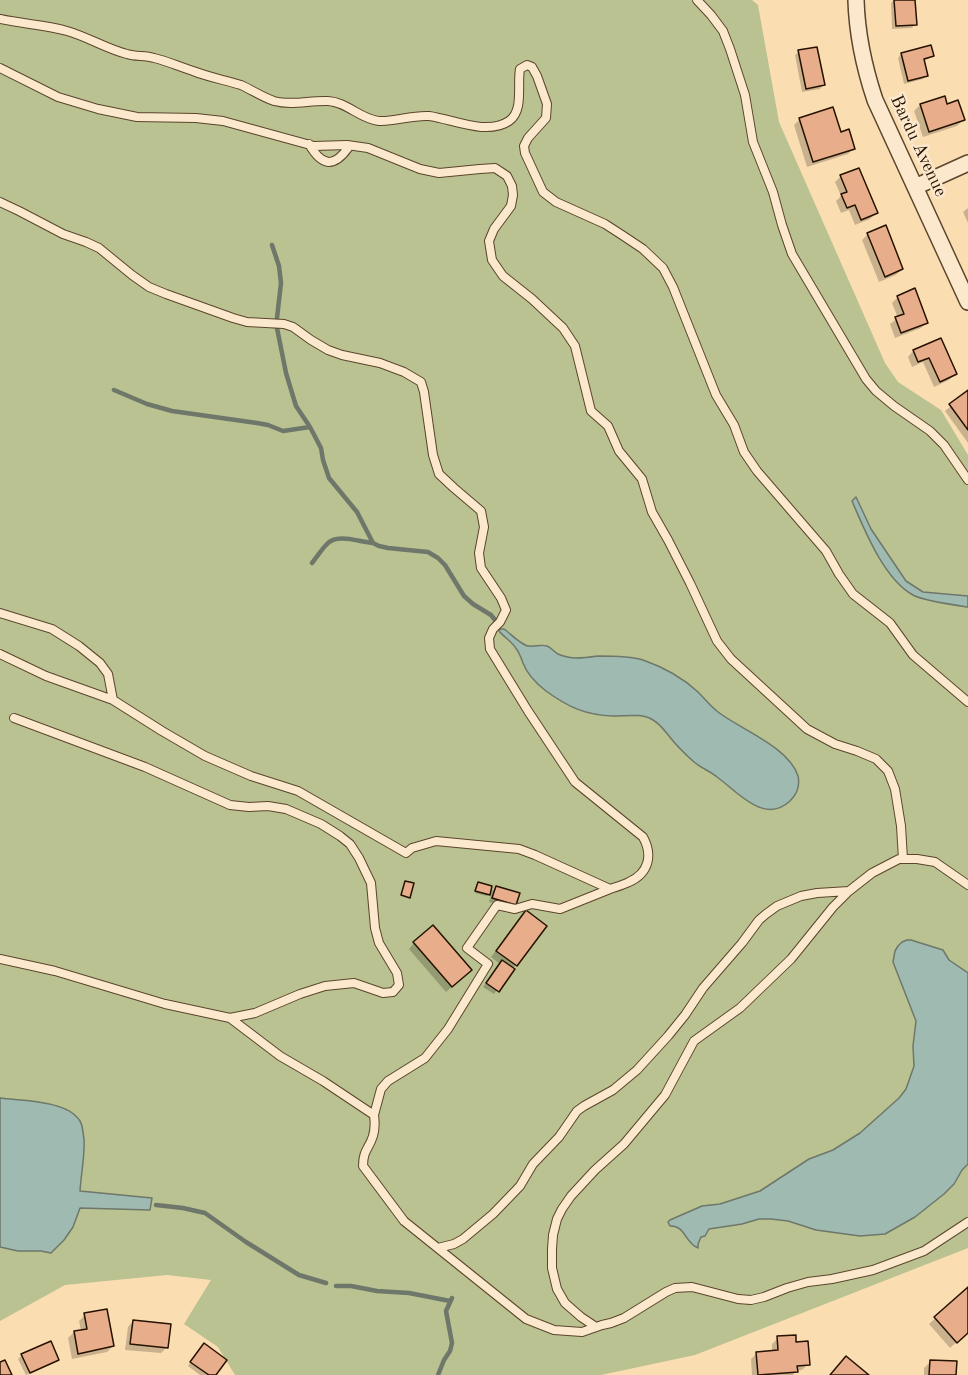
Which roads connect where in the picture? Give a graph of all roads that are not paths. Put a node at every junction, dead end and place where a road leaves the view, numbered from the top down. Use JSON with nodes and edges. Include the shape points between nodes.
{"nodes":[{"id":1,"x":697,"y":0,"type":"edge"},
{"id":2,"x":856,"y":0,"type":"edge"},
{"id":3,"x":0,"y":19,"type":"edge"},
{"id":4,"x":0,"y":68,"type":"edge"},
{"id":5,"x":309,"y":144,"type":"junction"},
{"id":6,"x":347,"y":145,"type":"junction"},
{"id":7,"x":968,"y":163,"type":"edge"},
{"id":8,"x":915,"y":187,"type":"junction"},
{"id":9,"x":0,"y":202,"type":"edge"},
{"id":10,"x":968,"y":302,"type":"edge"},
{"id":11,"x":968,"y":480,"type":"edge"},
{"id":12,"x":0,"y":613,"type":"edge"},
{"id":13,"x":0,"y":654,"type":"edge"},
{"id":14,"x":113,"y":700,"type":"junction"},
{"id":15,"x":968,"y":702,"type":"edge"},
{"id":16,"x":14,"y":718,"type":"dead end"},
{"id":17,"x":903,"y":859,"type":"junction"},
{"id":18,"x":968,"y":885,"type":"edge"},
{"id":19,"x":610,"y":889,"type":"junction"},
{"id":20,"x":849,"y":891,"type":"junction"},
{"id":21,"x":0,"y":959,"type":"edge"},
{"id":22,"x":230,"y":1018,"type":"junction"},
{"id":23,"x":374,"y":1115,"type":"junction"},
{"id":24,"x":968,"y":1222,"type":"edge"},
{"id":25,"x":438,"y":1248,"type":"junction"},
{"id":26,"x":597,"y":1327,"type":"junction"}],
"edges":[{"from":1,"to":11,"type":"lane","via":[[723,31],[730,49],[753,142],[792,254],[866,380],[930,431]]},
{"from":2,"to":8,"type":"street","name":"Bardu Avenue","via":[[866,75]]},
{"from":3,"to":15,"type":"lane","via":[[64,30],[126,54],[153,57],[241,85],[276,101],[331,101],[380,121],[430,116],[475,126],[501,125],[516,112],[520,69],[532,67],[547,104],[546,118],[524,146],[543,192],[605,224],[643,249],[663,268],[744,453],[826,551],[854,594],[890,623],[913,655]]},
{"from":4,"to":5,"type":"lane","via":[[58,97],[98,109],[137,117],[223,121]]},
{"from":5,"to":6,"type":"lane"},
{"from":5,"to":6,"type":"lane","via":[[327,162],[339,159]]},
{"from":6,"to":17,"type":"lane","via":[[368,148],[439,173],[495,168],[507,176],[513,195],[511,206],[489,241],[492,260],[503,276],[563,328],[575,346],[591,411],[608,426],[619,451],[642,479],[652,512],[717,641],[731,659],[807,729],[876,759],[888,771],[895,789]]},
{"from":7,"to":8,"type":"street"},
{"from":8,"to":10,"type":"street","name":"Bardu Avenue"},
{"from":9,"to":19,"type":"lane","via":[[99,248],[149,287],[247,322],[293,327],[328,350],[380,363],[421,382],[439,474],[481,511],[483,518],[481,568],[506,610],[489,638],[490,649],[575,782],[643,837],[649,849],[642,873]]},
{"from":12,"to":14,"type":"lane","via":[[52,629],[79,646],[108,674]]},
{"from":13,"to":14,"type":"lane","via":[[46,676]]},
{"from":14,"to":19,"type":"lane","via":[[205,756],[298,791],[406,853],[436,841],[519,849]]},
{"from":16,"to":22,"type":"lane","via":[[145,767],[230,805],[286,809],[321,824],[350,844],[371,883],[379,943],[397,973],[399,985],[393,992],[383,993],[354,983],[325,986],[255,1013]]},
{"from":17,"to":18,"type":"lane","via":[[935,862]]},
{"from":17,"to":20,"type":"lane","via":[[872,873]]},
{"from":19,"to":23,"type":"lane","via":[[560,909],[532,904],[514,909],[497,905],[467,948],[488,964],[425,1058],[381,1089]]},
{"from":20,"to":25,"type":"lane","via":[[801,896],[777,906],[759,920],[650,1057],[613,1090],[577,1112],[533,1164],[520,1186],[493,1214],[463,1239]]},
{"from":20,"to":26,"type":"lane","via":[[791,959],[749,1000],[694,1041],[665,1095],[562,1209],[552,1249],[557,1289],[565,1303]]},
{"from":21,"to":22,"type":"lane"},
{"from":22,"to":23,"type":"lane","via":[[280,1056]]},
{"from":23,"to":25,"type":"lane","via":[[373,1137],[363,1155],[363,1166],[404,1221]]},
{"from":24,"to":26,"type":"lane","via":[[924,1251],[873,1270],[808,1282],[752,1300],[692,1287],[675,1288],[624,1318]]},
{"from":25,"to":26,"type":"lane","via":[[526,1319],[554,1330],[582,1332]]}]}
